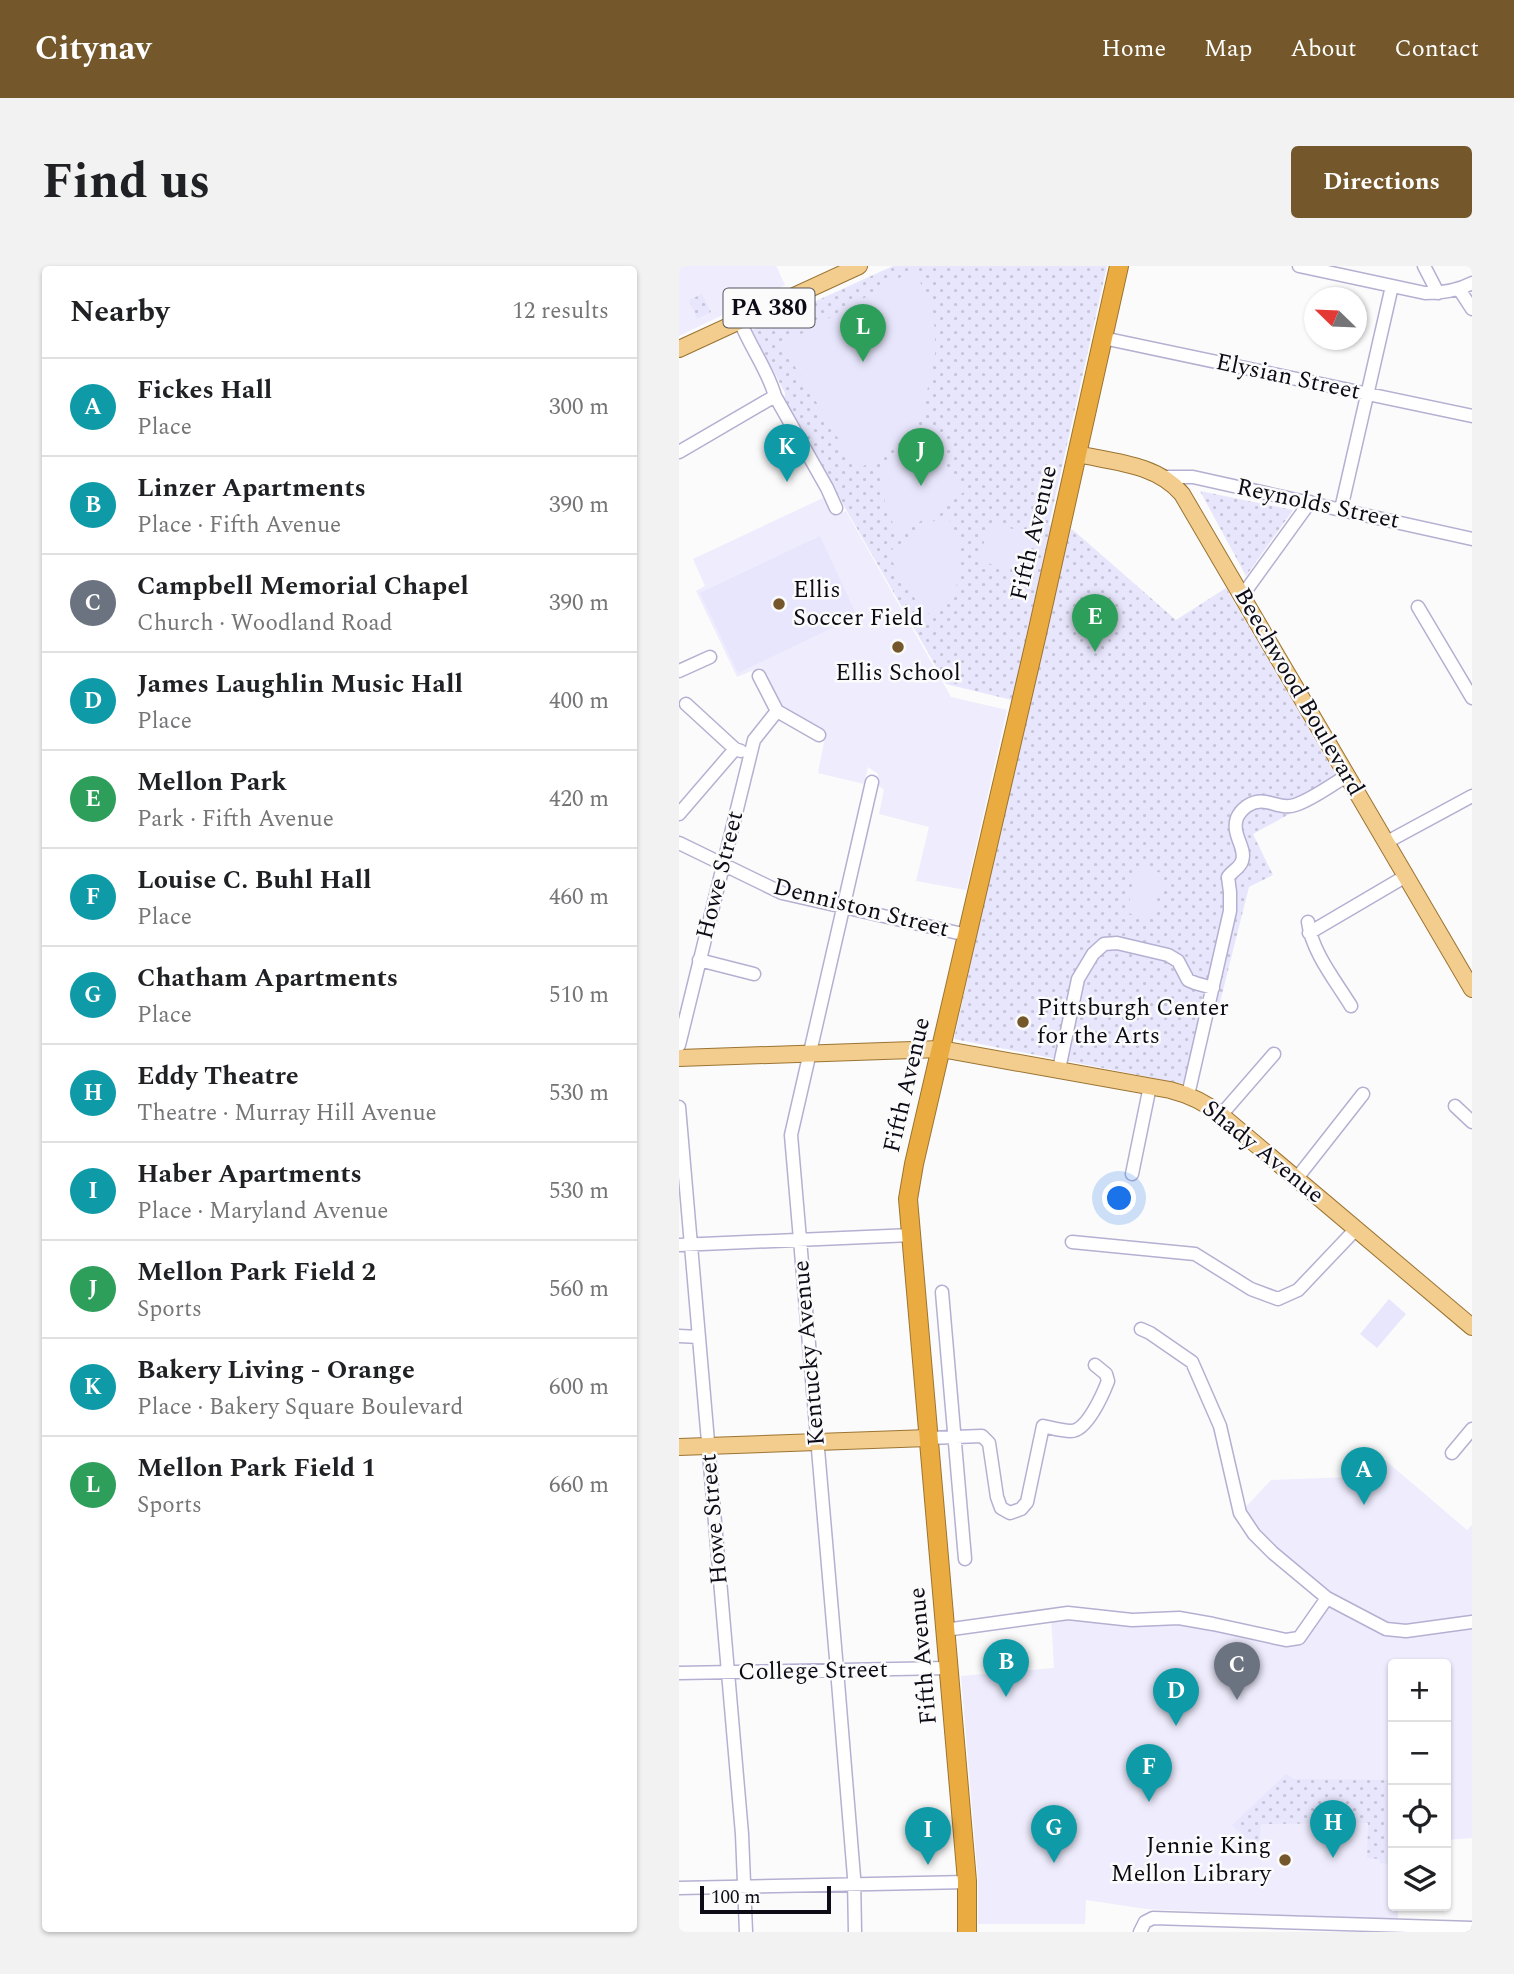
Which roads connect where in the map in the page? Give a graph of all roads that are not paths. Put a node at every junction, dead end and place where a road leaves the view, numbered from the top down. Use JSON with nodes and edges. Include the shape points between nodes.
{"nodes":[{"id":1,"x":859,"y":266,"type":"edge"},
{"id":2,"x":1119,"y":266,"type":"edge"},
{"id":3,"x":1299,"y":266,"type":"edge"},
{"id":4,"x":1424,"y":266,"type":"edge"},
{"id":5,"x":1472,"y":283,"type":"edge"},
{"id":6,"x":1392,"y":286,"type":"junction"},
{"id":7,"x":1459,"y":289,"type":"junction"},
{"id":8,"x":1439,"y":293,"type":"junction"},
{"id":9,"x":1472,"y":309,"type":"edge"},
{"id":10,"x":740,"y":321,"type":"junction"},
{"id":11,"x":1103,"y":338,"type":"junction"},
{"id":12,"x":679,"y":349,"type":"edge"},
{"id":13,"x":1367,"y":394,"type":"junction"},
{"id":14,"x":775,"y":396,"type":"junction"},
{"id":15,"x":1472,"y":416,"type":"edge"},
{"id":16,"x":679,"y":452,"type":"edge"},
{"id":17,"x":1077,"y":454,"type":"junction"},
{"id":18,"x":1164,"y":477,"type":"junction"},
{"id":19,"x":1310,"y":502,"type":"junction"},
{"id":20,"x":836,"y":508,"type":"dead end"},
{"id":21,"x":1341,"y":509,"type":"junction"},
{"id":22,"x":1472,"y":539,"type":"edge"},
{"id":23,"x":1242,"y":596,"type":"junction"},
{"id":24,"x":1418,"y":607,"type":"dead end"},
{"id":25,"x":710,"y":657,"type":"dead end"},
{"id":26,"x":679,"y":671,"type":"edge"},
{"id":27,"x":759,"y":676,"type":"dead end"},
{"id":28,"x":1472,"y":698,"type":"edge"},
{"id":29,"x":686,"y":704,"type":"dead end"},
{"id":30,"x":778,"y":712,"type":"junction"},
{"id":31,"x":818,"y":735,"type":"dead end"},
{"id":32,"x":735,"y":749,"type":"junction"},
{"id":33,"x":750,"y":755,"type":"junction"},
{"id":34,"x":1348,"y":775,"type":"junction"},
{"id":35,"x":872,"y":782,"type":"dead end"},
{"id":36,"x":1472,"y":796,"type":"edge"},
{"id":37,"x":679,"y":814,"type":"edge"},
{"id":38,"x":1387,"y":842,"type":"junction"},
{"id":39,"x":679,"y":843,"type":"edge"},
{"id":40,"x":722,"y":864,"type":"junction"},
{"id":41,"x":1406,"y":876,"type":"junction"},
{"id":42,"x":843,"y":908,"type":"junction"},
{"id":43,"x":967,"y":935,"type":"junction"},
{"id":44,"x":699,"y":960,"type":"junction"},
{"id":45,"x":1467,"y":968,"type":"edge"},
{"id":46,"x":754,"y":974,"type":"dead end"},
{"id":47,"x":1213,"y":988,"type":"junction"},
{"id":48,"x":1472,"y":989,"type":"edge"},
{"id":49,"x":1351,"y":1006,"type":"dead end"},
{"id":50,"x":679,"y":1045,"type":"edge"},
{"id":51,"x":941,"y":1049,"type":"junction"},
{"id":52,"x":810,"y":1053,"type":"junction"},
{"id":53,"x":1274,"y":1054,"type":"dead end"},
{"id":54,"x":679,"y":1058,"type":"edge"},
{"id":55,"x":1059,"y":1069,"type":"junction"},
{"id":56,"x":1150,"y":1086,"type":"junction"},
{"id":57,"x":1363,"y":1094,"type":"dead end"},
{"id":58,"x":1188,"y":1095,"type":"junction"},
{"id":59,"x":1455,"y":1106,"type":"dead end"},
{"id":60,"x":679,"y":1107,"type":"edge"},
{"id":61,"x":1221,"y":1115,"type":"junction"},
{"id":62,"x":1472,"y":1122,"type":"edge"},
{"id":63,"x":1132,"y":1174,"type":"dead end"},
{"id":64,"x":1297,"y":1178,"type":"junction"},
{"id":65,"x":1356,"y":1228,"type":"junction"},
{"id":66,"x":912,"y":1236,"type":"junction"},
{"id":67,"x":800,"y":1241,"type":"junction"},
{"id":68,"x":1072,"y":1242,"type":"dead end"},
{"id":69,"x":685,"y":1245,"type":"edge"},
{"id":70,"x":941,"y":1292,"type":"dead end"},
{"id":71,"x":1472,"y":1327,"type":"edge"},
{"id":72,"x":1141,"y":1329,"type":"dead end"},
{"id":73,"x":679,"y":1336,"type":"edge"},
{"id":74,"x":699,"y":1338,"type":"junction"},
{"id":75,"x":1095,"y":1366,"type":"dead end"},
{"id":76,"x":1472,"y":1429,"type":"edge"},
{"id":77,"x":955,"y":1437,"type":"junction"},
{"id":78,"x":928,"y":1438,"type":"junction"},
{"id":79,"x":817,"y":1442,"type":"junction"},
{"id":80,"x":679,"y":1447,"type":"edge"},
{"id":81,"x":708,"y":1447,"type":"junction"},
{"id":82,"x":1452,"y":1453,"type":"dead end"},
{"id":83,"x":965,"y":1559,"type":"dead end"},
{"id":84,"x":1327,"y":1598,"type":"junction"},
{"id":85,"x":1472,"y":1622,"type":"edge"},
{"id":86,"x":945,"y":1630,"type":"junction"},
{"id":87,"x":948,"y":1668,"type":"junction"},
{"id":88,"x":837,"y":1670,"type":"junction"},
{"id":89,"x":727,"y":1672,"type":"junction"},
{"id":90,"x":679,"y":1673,"type":"edge"},
{"id":91,"x":968,"y":1882,"type":"junction"},
{"id":92,"x":854,"y":1884,"type":"junction"},
{"id":93,"x":745,"y":1887,"type":"junction"},
{"id":94,"x":679,"y":1888,"type":"edge"},
{"id":95,"x":1472,"y":1928,"type":"edge"},
{"id":96,"x":746,"y":1932,"type":"edge"},
{"id":97,"x":855,"y":1932,"type":"edge"},
{"id":98,"x":967,"y":1932,"type":"edge"},
{"id":99,"x":1140,"y":1932,"type":"edge"}],
"edges":[{"from":1,"to":10,"type":"main road","number":"PA 380"},
{"from":2,"to":11,"type":"highway","name":"Fifth Avenue"},
{"from":3,"to":6,"type":"street"},
{"from":4,"to":8,"type":"street"},
{"from":5,"to":7,"type":"street"},
{"from":6,"to":8,"type":"street"},
{"from":6,"to":13,"type":"street"},
{"from":7,"to":8,"type":"street"},
{"from":7,"to":9,"type":"street"},
{"from":10,"to":12,"type":"main road","number":"PA 380"},
{"from":10,"to":14,"type":"street"},
{"from":11,"to":13,"type":"street","name":"Elysian Street"},
{"from":11,"to":17,"type":"highway","name":"Fifth Avenue"},
{"from":13,"to":15,"type":"street","name":"Elysian Street"},
{"from":13,"to":21,"type":"street"},
{"from":14,"to":16,"type":"street"},
{"from":14,"to":20,"type":"street"},
{"from":17,"to":18,"type":"main road","name":"Beechwood Boulevard"},
{"from":17,"to":43,"type":"highway","name":"Fifth Avenue"},
{"from":18,"to":19,"type":"street","name":"Reynolds Street","via":[[1193,477]]},
{"from":18,"to":23,"type":"main road","name":"Beechwood Boulevard","via":[[1187,502]]},
{"from":19,"to":21,"type":"street","name":"Reynolds Street"},
{"from":19,"to":23,"type":"street"},
{"from":21,"to":22,"type":"street","name":"Reynolds Street"},
{"from":23,"to":34,"type":"main road","name":"Beechwood Boulevard"},
{"from":24,"to":28,"type":"street"},
{"from":25,"to":26,"type":"street"},
{"from":27,"to":30,"type":"street"},
{"from":29,"to":32,"type":"street"},
{"from":30,"to":31,"type":"street"},
{"from":30,"to":33,"type":"street","name":"Howe Street","via":[[754,740]]},
{"from":32,"to":33,"type":"street"},
{"from":32,"to":37,"type":"street"},
{"from":33,"to":40,"type":"street","name":"Howe Street"},
{"from":34,"to":38,"type":"main road","name":"Beechwood Boulevard"},
{"from":34,"to":47,"type":"street","via":[[1294,806],[1256,802],[1238,816],[1235,831],[1243,858],[1228,877],[1230,911]]},
{"from":35,"to":42,"type":"street","name":"Kentucky Avenue"},
{"from":36,"to":38,"type":"street"},
{"from":38,"to":41,"type":"main road","name":"Beechwood Boulevard"},
{"from":39,"to":40,"type":"street","name":"Denniston Street"},
{"from":40,"to":42,"type":"street","name":"Denniston Street","via":[[782,893]]},
{"from":40,"to":44,"type":"street","name":"Howe Street"},
{"from":41,"to":45,"type":"main road","name":"Beechwood Boulevard"},
{"from":41,"to":49,"type":"street","via":[[1309,928]]},
{"from":42,"to":43,"type":"street","name":"Denniston Street"},
{"from":42,"to":52,"type":"street","name":"Kentucky Avenue"},
{"from":43,"to":51,"type":"highway","name":"Fifth Avenue"},
{"from":44,"to":46,"type":"street"},
{"from":44,"to":50,"type":"street","name":"Howe Street"},
{"from":45,"to":48,"type":"main road","name":"Beechwood Boulevard"},
{"from":47,"to":55,"type":"street","via":[[1188,980],[1178,961],[1168,955],[1104,944],[1078,979]]},
{"from":47,"to":58,"type":"street"},
{"from":51,"to":52,"type":"main road","name":"Shady Avenue"},
{"from":51,"to":55,"type":"main road","name":"Shady Avenue"},
{"from":51,"to":66,"type":"highway","name":"Fifth Avenue","via":[[908,1199]]},
{"from":52,"to":54,"type":"main road","name":"Shady Avenue"},
{"from":52,"to":67,"type":"street","name":"Kentucky Avenue","via":[[791,1135]]},
{"from":53,"to":61,"type":"street"},
{"from":55,"to":56,"type":"main road","name":"Shady Avenue"},
{"from":56,"to":58,"type":"main road","name":"Shady Avenue"},
{"from":56,"to":63,"type":"street"},
{"from":57,"to":64,"type":"street"},
{"from":58,"to":61,"type":"main road","name":"Shady Avenue"},
{"from":59,"to":62,"type":"street"},
{"from":60,"to":69,"type":"street","name":"Howe Street"},
{"from":61,"to":64,"type":"main road","name":"Shady Avenue"},
{"from":64,"to":65,"type":"main road","name":"Shady Avenue"},
{"from":65,"to":68,"type":"street","via":[[1298,1290],[1278,1299],[1251,1289],[1195,1254]]},
{"from":65,"to":71,"type":"main road","name":"Shady Avenue"},
{"from":66,"to":67,"type":"street"},
{"from":66,"to":78,"type":"highway","name":"Fifth Avenue"},
{"from":67,"to":69,"type":"street"},
{"from":67,"to":79,"type":"street","name":"Kentucky Avenue"},
{"from":69,"to":74,"type":"street","name":"Howe Street"},
{"from":70,"to":77,"type":"street"},
{"from":72,"to":84,"type":"street","via":[[1192,1362],[1220,1426],[1240,1513],[1254,1534]]},
{"from":73,"to":74,"type":"street"},
{"from":74,"to":81,"type":"street","name":"Howe Street"},
{"from":75,"to":77,"type":"street","via":[[1108,1381],[1102,1397],[1081,1428],[1042,1426],[1027,1502],[1021,1509],[1010,1513],[1001,1508],[989,1443],[978,1435]]},
{"from":76,"to":82,"type":"street"},
{"from":77,"to":78,"type":"street"},
{"from":77,"to":83,"type":"street"},
{"from":78,"to":79,"type":"main road"},
{"from":78,"to":86,"type":"highway","name":"Fifth Avenue"},
{"from":79,"to":81,"type":"main road"},
{"from":79,"to":88,"type":"street","name":"Kentucky Avenue"},
{"from":80,"to":81,"type":"main road"},
{"from":81,"to":89,"type":"street","name":"Howe Street"},
{"from":84,"to":85,"type":"street","via":[[1386,1629],[1406,1631]]},
{"from":84,"to":86,"type":"street","via":[[1300,1638],[1286,1640],[1178,1618],[1132,1620],[1068,1613]]},
{"from":86,"to":87,"type":"highway","name":"Fifth Avenue"},
{"from":87,"to":88,"type":"street","name":"College Street"},
{"from":87,"to":91,"type":"highway","name":"Fifth Avenue"},
{"from":88,"to":89,"type":"street","name":"College Street"},
{"from":88,"to":92,"type":"street","name":"Kentucky Avenue"},
{"from":89,"to":90,"type":"street","name":"College Street"},
{"from":89,"to":93,"type":"street","name":"Howe Street"},
{"from":91,"to":92,"type":"street"},
{"from":91,"to":98,"type":"highway","name":"Fifth Avenue"},
{"from":92,"to":93,"type":"street"},
{"from":92,"to":97,"type":"street","name":"Kentucky Avenue"},
{"from":93,"to":94,"type":"street"},
{"from":93,"to":96,"type":"street","name":"Howe Street"},
{"from":95,"to":99,"type":"street","via":[[1153,1918]]}]}
